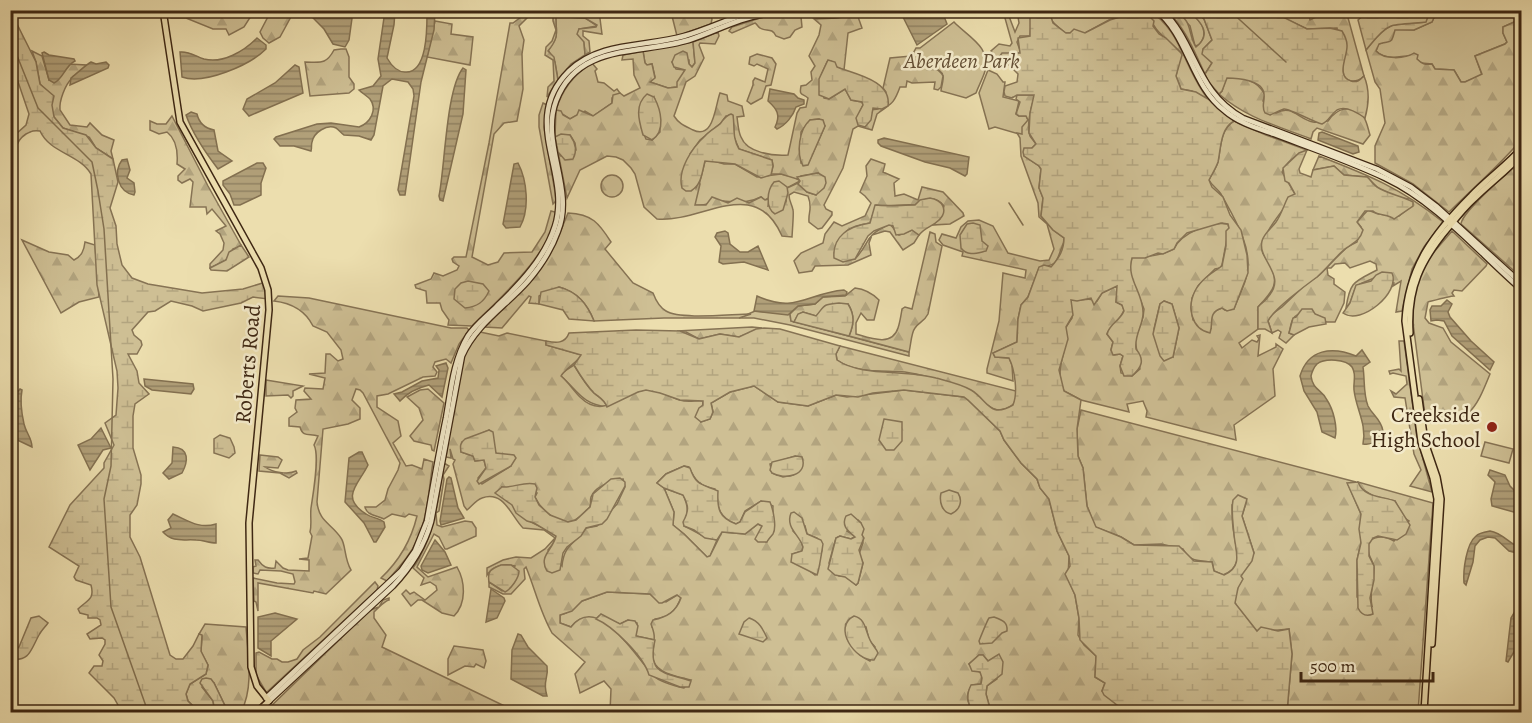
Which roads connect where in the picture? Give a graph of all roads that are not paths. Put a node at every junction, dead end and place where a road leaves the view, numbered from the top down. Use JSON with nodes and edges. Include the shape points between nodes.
{"nodes":[{"id":1,"x":163,"y":10,"type":"edge"},
{"id":2,"x":757,"y":10,"type":"edge"},
{"id":3,"x":817,"y":10,"type":"edge"},
{"id":4,"x":838,"y":10,"type":"edge"},
{"id":5,"x":862,"y":10,"type":"edge"},
{"id":6,"x":1156,"y":10,"type":"edge"},
{"id":7,"x":1164,"y":14,"type":"edge"},
{"id":8,"x":1521,"y":148,"type":"edge"},
{"id":9,"x":1521,"y":154,"type":"edge"},
{"id":10,"x":1450,"y":222,"type":"junction"},
{"id":11,"x":1521,"y":284,"type":"edge"},
{"id":12,"x":1521,"y":290,"type":"edge"},
{"id":13,"x":455,"y":374,"type":"junction"},
{"id":14,"x":268,"y":700,"type":"junction"},
{"id":15,"x":252,"y":712,"type":"edge"},
{"id":16,"x":257,"y":712,"type":"edge"},
{"id":17,"x":1426,"y":712,"type":"edge"}],
"edges":[{"from":1,"to":14,"type":"main road","name":"Roberts Road","via":[[180,122],[261,268],[269,292],[248,528],[251,668],[257,686]]},
{"from":2,"to":13,"type":"main road","via":[[682,37],[600,52],[584,59],[565,76],[553,95],[546,123],[559,200],[554,229],[520,283],[470,332]]},
{"from":3,"to":4,"type":"main road"},
{"from":5,"to":13,"type":"main road","via":[[840,15],[757,16],[683,42],[602,56],[575,73],[557,97],[551,123],[563,200],[559,229],[534,274],[474,335]]},
{"from":6,"to":7,"type":"main road"},
{"from":7,"to":10,"type":"main road","via":[[1180,33],[1214,96],[1226,108],[1394,177],[1422,195]]},
{"from":8,"to":10,"type":"main road"},
{"from":9,"to":10,"type":"main road"},
{"from":10,"to":11,"type":"main road"},
{"from":10,"to":12,"type":"main road"},
{"from":10,"to":17,"type":"main road","via":[[1428,246],[1415,270],[1406,312],[1421,442],[1437,499]]},
{"from":13,"to":14,"type":"main road","via":[[427,521],[415,551],[401,571]]},
{"from":14,"to":15,"type":"main road"},
{"from":14,"to":16,"type":"main road"}]}
